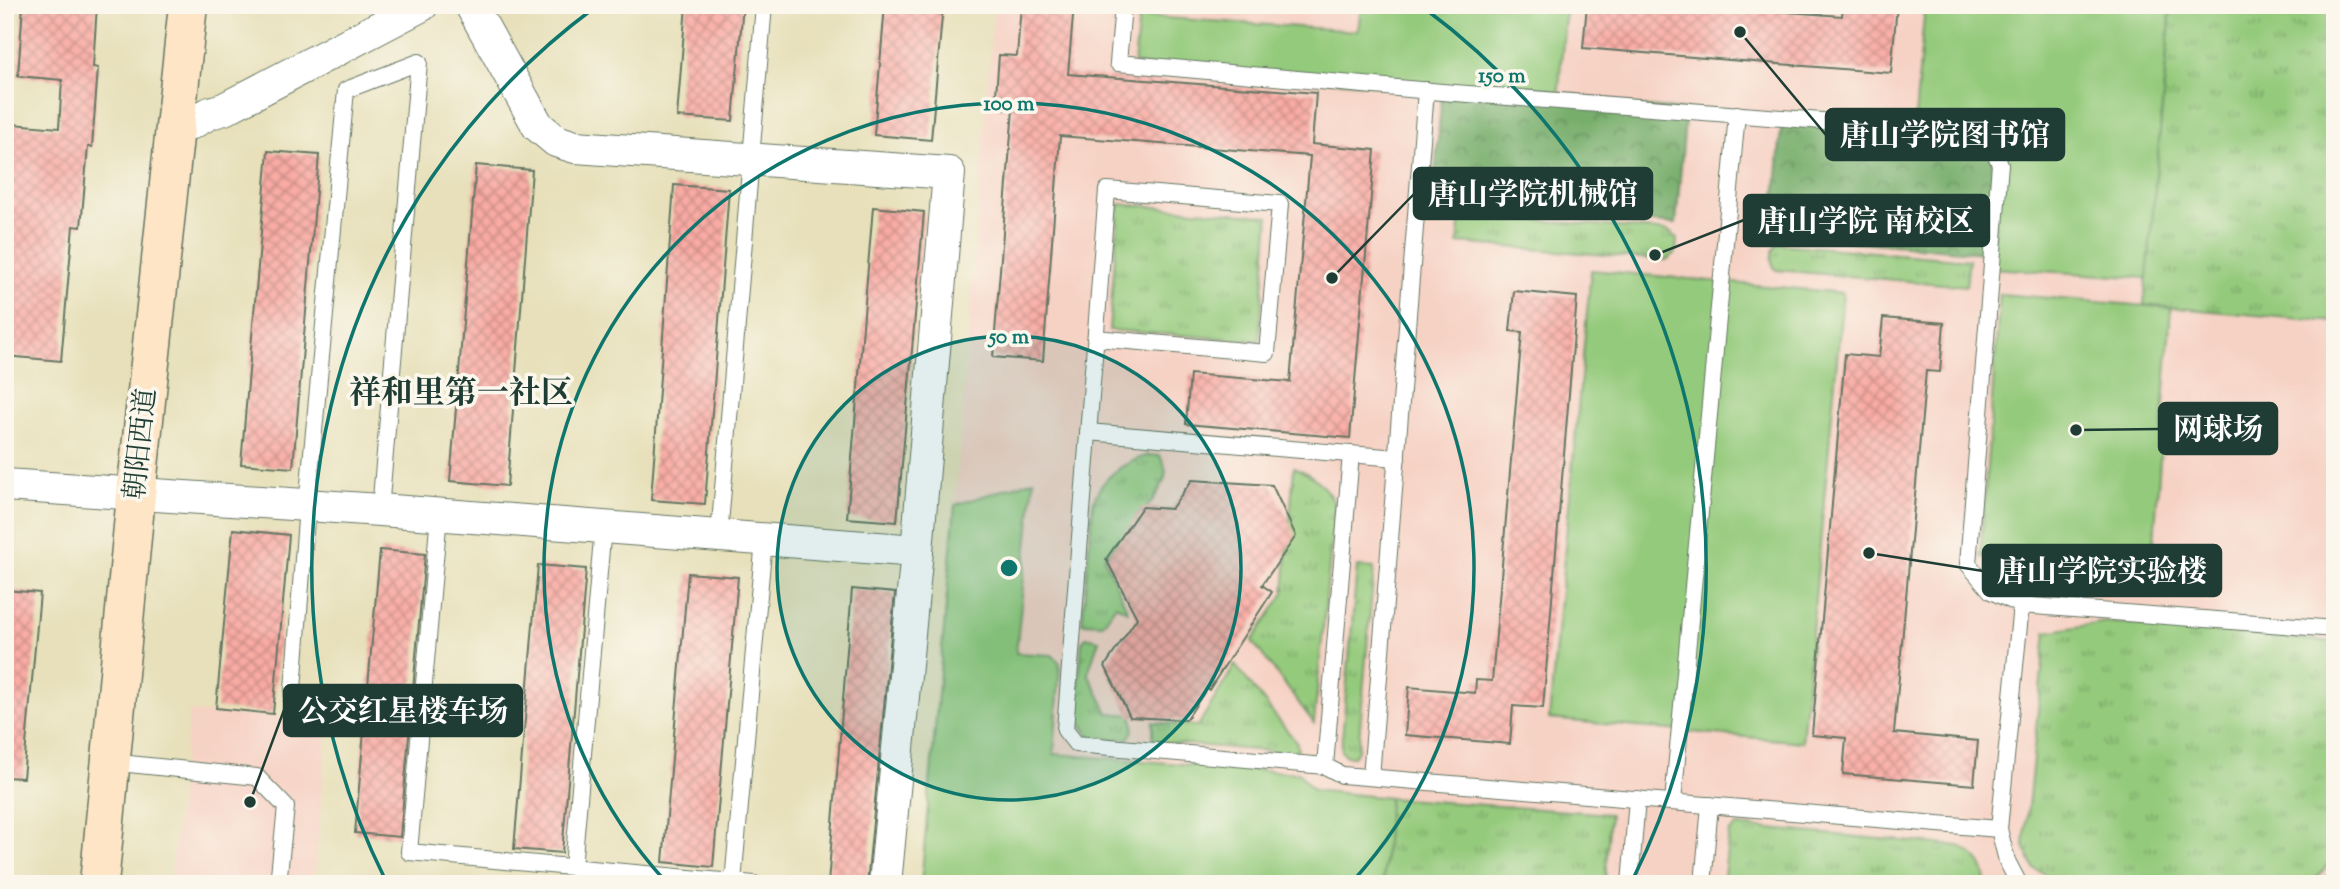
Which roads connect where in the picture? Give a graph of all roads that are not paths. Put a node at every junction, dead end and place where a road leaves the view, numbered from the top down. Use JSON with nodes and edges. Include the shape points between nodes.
{"nodes":[{"id":1,"x":188,"y":5,"type":"edge"},
{"id":2,"x":205,"y":5,"type":"edge"},
{"id":3,"x":422,"y":5,"type":"edge"},
{"id":4,"x":471,"y":5,"type":"edge"},
{"id":5,"x":764,"y":5,"type":"edge"},
{"id":6,"x":1123,"y":5,"type":"edge"},
{"id":7,"x":1426,"y":90,"type":"junction"},
{"id":8,"x":1737,"y":114,"type":"junction"},
{"id":9,"x":192,"y":123,"type":"junction"},
{"id":10,"x":751,"y":159,"type":"junction"},
{"id":11,"x":1096,"y":338,"type":"junction"},
{"id":12,"x":1088,"y":432,"type":"junction"},
{"id":13,"x":1351,"y":454,"type":"junction"},
{"id":14,"x":1397,"y":458,"type":"junction"},
{"id":15,"x":5,"y":485,"type":"edge"},
{"id":16,"x":145,"y":495,"type":"junction"},
{"id":17,"x":307,"y":506,"type":"junction"},
{"id":18,"x":380,"y":510,"type":"junction"},
{"id":19,"x":439,"y":515,"type":"junction"},
{"id":20,"x":603,"y":527,"type":"junction"},
{"id":21,"x":719,"y":536,"type":"junction"},
{"id":22,"x":764,"y":540,"type":"junction"},
{"id":23,"x":917,"y":551,"type":"junction"},
{"id":24,"x":2021,"y":605,"type":"junction"},
{"id":25,"x":2335,"y":629,"type":"edge"},
{"id":26,"x":292,"y":704,"type":"dead end"},
{"id":27,"x":121,"y":759,"type":"junction"},
{"id":28,"x":1325,"y":766,"type":"junction"},
{"id":29,"x":1371,"y":777,"type":"junction"},
{"id":30,"x":1637,"y":799,"type":"junction"},
{"id":31,"x":1673,"y":802,"type":"junction"},
{"id":32,"x":1710,"y":805,"type":"junction"},
{"id":33,"x":1999,"y":829,"type":"junction"},
{"id":34,"x":573,"y":867,"type":"junction"},
{"id":35,"x":2335,"y":879,"type":"edge"},
{"id":36,"x":733,"y":882,"type":"junction"},
{"id":37,"x":99,"y":884,"type":"edge"},
{"id":38,"x":117,"y":884,"type":"edge"},
{"id":39,"x":278,"y":884,"type":"edge"},
{"id":40,"x":754,"y":884,"type":"edge"},
{"id":41,"x":886,"y":884,"type":"edge"},
{"id":42,"x":1630,"y":884,"type":"edge"},
{"id":43,"x":1703,"y":884,"type":"edge"},
{"id":44,"x":2019,"y":884,"type":"edge"},
{"id":45,"x":2331,"y":884,"type":"edge"}],
"edges":[{"from":1,"to":16,"type":"main road","name":"朝阳西道"},
{"from":2,"to":9,"type":"main road","name":"朝阳西道"},
{"from":3,"to":9,"type":"street"},
{"from":4,"to":10,"type":"street","via":[[538,126],[556,141],[575,147]]},
{"from":5,"to":10,"type":"lane"},
{"from":6,"to":7,"type":"lane","via":[[1118,63]]},
{"from":7,"to":8,"type":"lane"},
{"from":7,"to":14,"type":"lane"},
{"from":8,"to":24,"type":"lane","via":[[1979,133],[1993,146],[2000,164],[1968,564],[1991,591]]},
{"from":8,"to":31,"type":"lane"},
{"from":9,"to":16,"type":"main road","name":"朝阳西道"},
{"from":10,"to":21,"type":"lane"},
{"from":10,"to":23,"type":"street","via":[[949,173]]},
{"from":11,"to":11,"type":"lane","via":[[1267,353],[1280,204],[1107,190]]},
{"from":11,"to":12,"type":"lane"},
{"from":12,"to":13,"type":"lane"},
{"from":12,"to":28,"type":"lane","via":[[1065,730],[1076,744]]},
{"from":13,"to":14,"type":"lane"},
{"from":13,"to":28,"type":"lane"},
{"from":14,"to":29,"type":"lane"},
{"from":15,"to":16,"type":"street"},
{"from":16,"to":17,"type":"street"},
{"from":16,"to":27,"type":"main road","name":"朝阳西道"},
{"from":17,"to":18,"type":"street"},
{"from":17,"to":18,"type":"lane","via":[[346,90],[419,62]]},
{"from":17,"to":26,"type":"lane"},
{"from":18,"to":19,"type":"street"},
{"from":19,"to":20,"type":"street"},
{"from":19,"to":34,"type":"lane","via":[[409,852]]},
{"from":20,"to":21,"type":"street"},
{"from":20,"to":34,"type":"lane"},
{"from":21,"to":22,"type":"street"},
{"from":22,"to":23,"type":"street"},
{"from":22,"to":36,"type":"lane"},
{"from":23,"to":41,"type":"street"},
{"from":24,"to":25,"type":"lane"},
{"from":24,"to":33,"type":"lane"},
{"from":27,"to":37,"type":"main road","name":"朝阳西道"},
{"from":27,"to":38,"type":"main road","name":"朝阳西道"},
{"from":27,"to":39,"type":"lane","via":[[257,776],[286,807]]},
{"from":28,"to":29,"type":"lane","via":[[1342,775]]},
{"from":29,"to":30,"type":"lane"},
{"from":30,"to":31,"type":"lane"},
{"from":30,"to":42,"type":"lane"},
{"from":31,"to":32,"type":"lane"},
{"from":32,"to":33,"type":"lane"},
{"from":32,"to":43,"type":"lane"},
{"from":33,"to":44,"type":"lane"},
{"from":34,"to":36,"type":"lane"},
{"from":35,"to":45,"type":"lane"},
{"from":36,"to":40,"type":"lane"}]}
